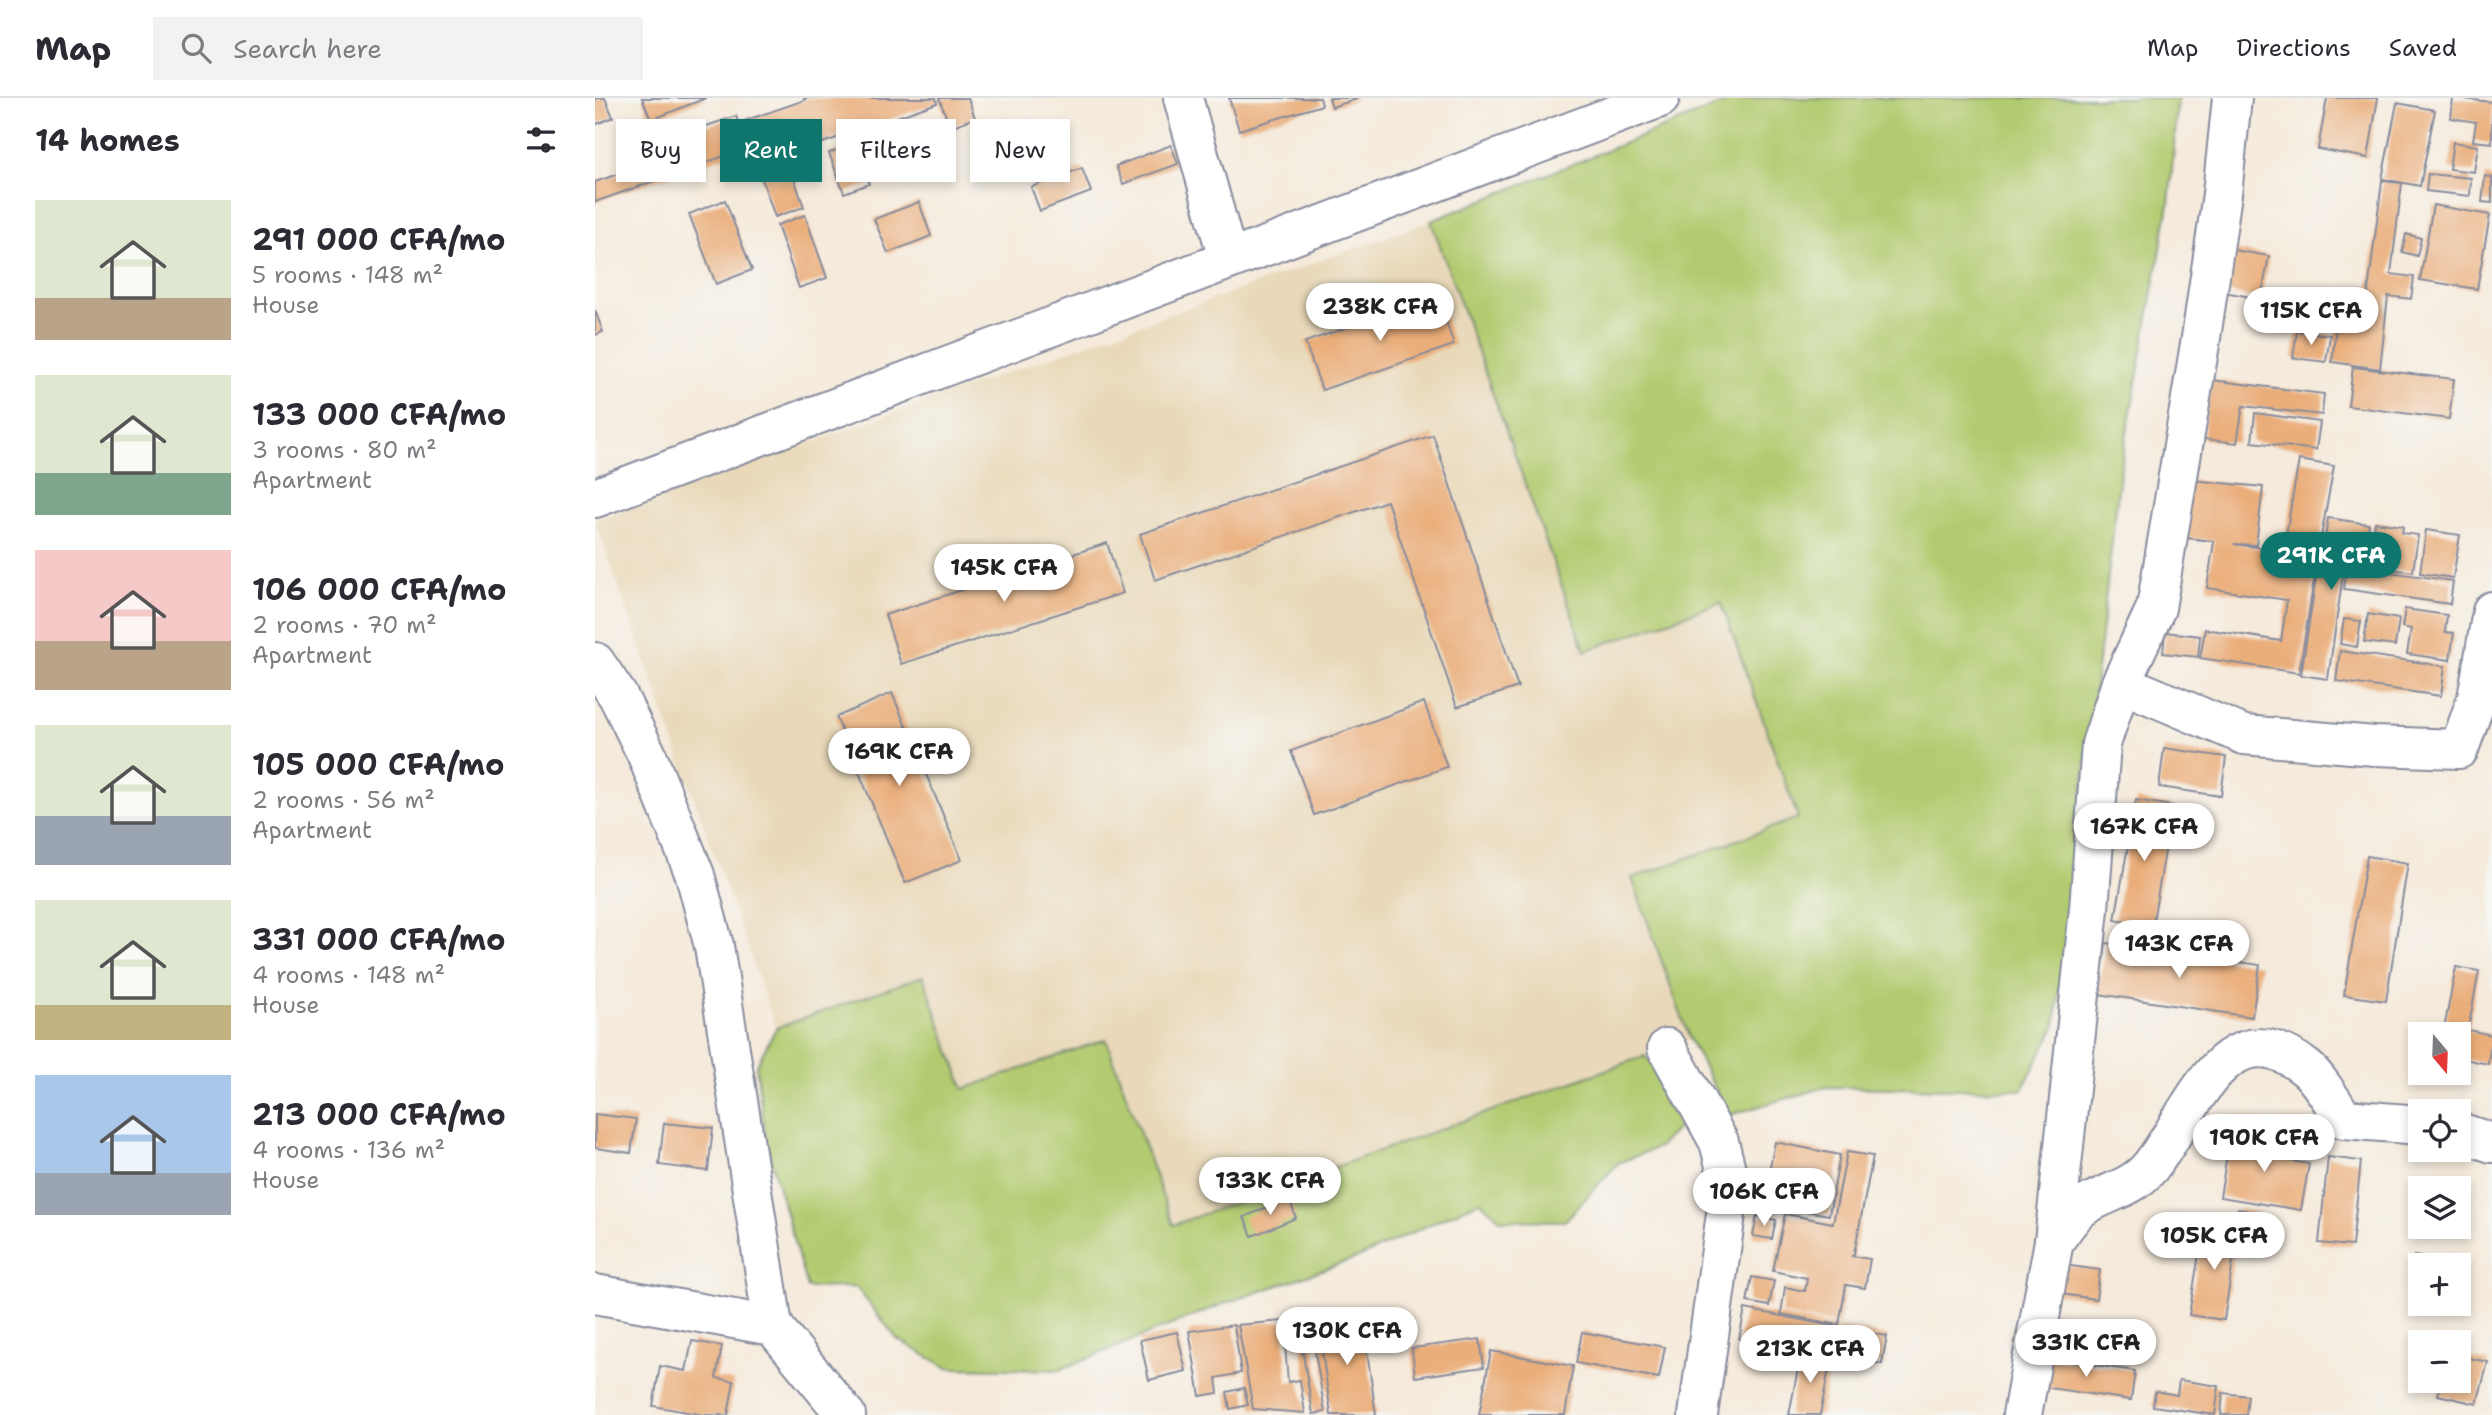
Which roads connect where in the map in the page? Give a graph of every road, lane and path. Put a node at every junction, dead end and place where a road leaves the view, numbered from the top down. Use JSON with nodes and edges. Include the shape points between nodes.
{"nodes":[{"id":1,"x":1183,"y":98,"type":"edge"},
{"id":2,"x":1660,"y":98,"type":"edge"},
{"id":3,"x":2232,"y":98,"type":"edge"},
{"id":4,"x":1227,"y":259,"type":"junction"},
{"id":5,"x":595,"y":498,"type":"edge"},
{"id":6,"x":2492,"y":611,"type":"edge"},
{"id":7,"x":595,"y":662,"type":"edge"},
{"id":8,"x":2121,"y":683,"type":"junction"},
{"id":9,"x":1667,"y":1048,"type":"dead end"},
{"id":10,"x":2408,"y":1124,"type":"edge"},
{"id":11,"x":2471,"y":1136,"type":"edge"},
{"id":12,"x":2492,"y":1143,"type":"edge"},
{"id":13,"x":2054,"y":1241,"type":"junction"},
{"id":14,"x":595,"y":1294,"type":"edge"},
{"id":15,"x":773,"y":1326,"type":"junction"},
{"id":16,"x":845,"y":1415,"type":"edge"},
{"id":17,"x":1698,"y":1415,"type":"edge"},
{"id":18,"x":2022,"y":1415,"type":"edge"}],
"edges":[{"from":1,"to":4,"type":"street"},
{"from":2,"to":4,"type":"street"},
{"from":3,"to":8,"type":"street","via":[[2201,338],[2157,608]]},
{"from":4,"to":5,"type":"street"},
{"from":6,"to":8,"type":"street","via":[[2477,698],[2459,749],[2244,736]]},
{"from":7,"to":15,"type":"street","via":[[646,753],[695,875],[714,946]]},
{"from":8,"to":13,"type":"street","via":[[2101,744],[2089,909]]},
{"from":9,"to":17,"type":"street","via":[[1719,1142],[1730,1185]]},
{"from":10,"to":13,"type":"street","via":[[2344,1119],[2308,1069],[2278,1051],[2252,1048],[2231,1055],[2209,1076],[2149,1168],[2124,1188],[2084,1206]]},
{"from":11,"to":12,"type":"street"},
{"from":13,"to":18,"type":"street"},
{"from":14,"to":15,"type":"street"},
{"from":15,"to":16,"type":"street"}]}
